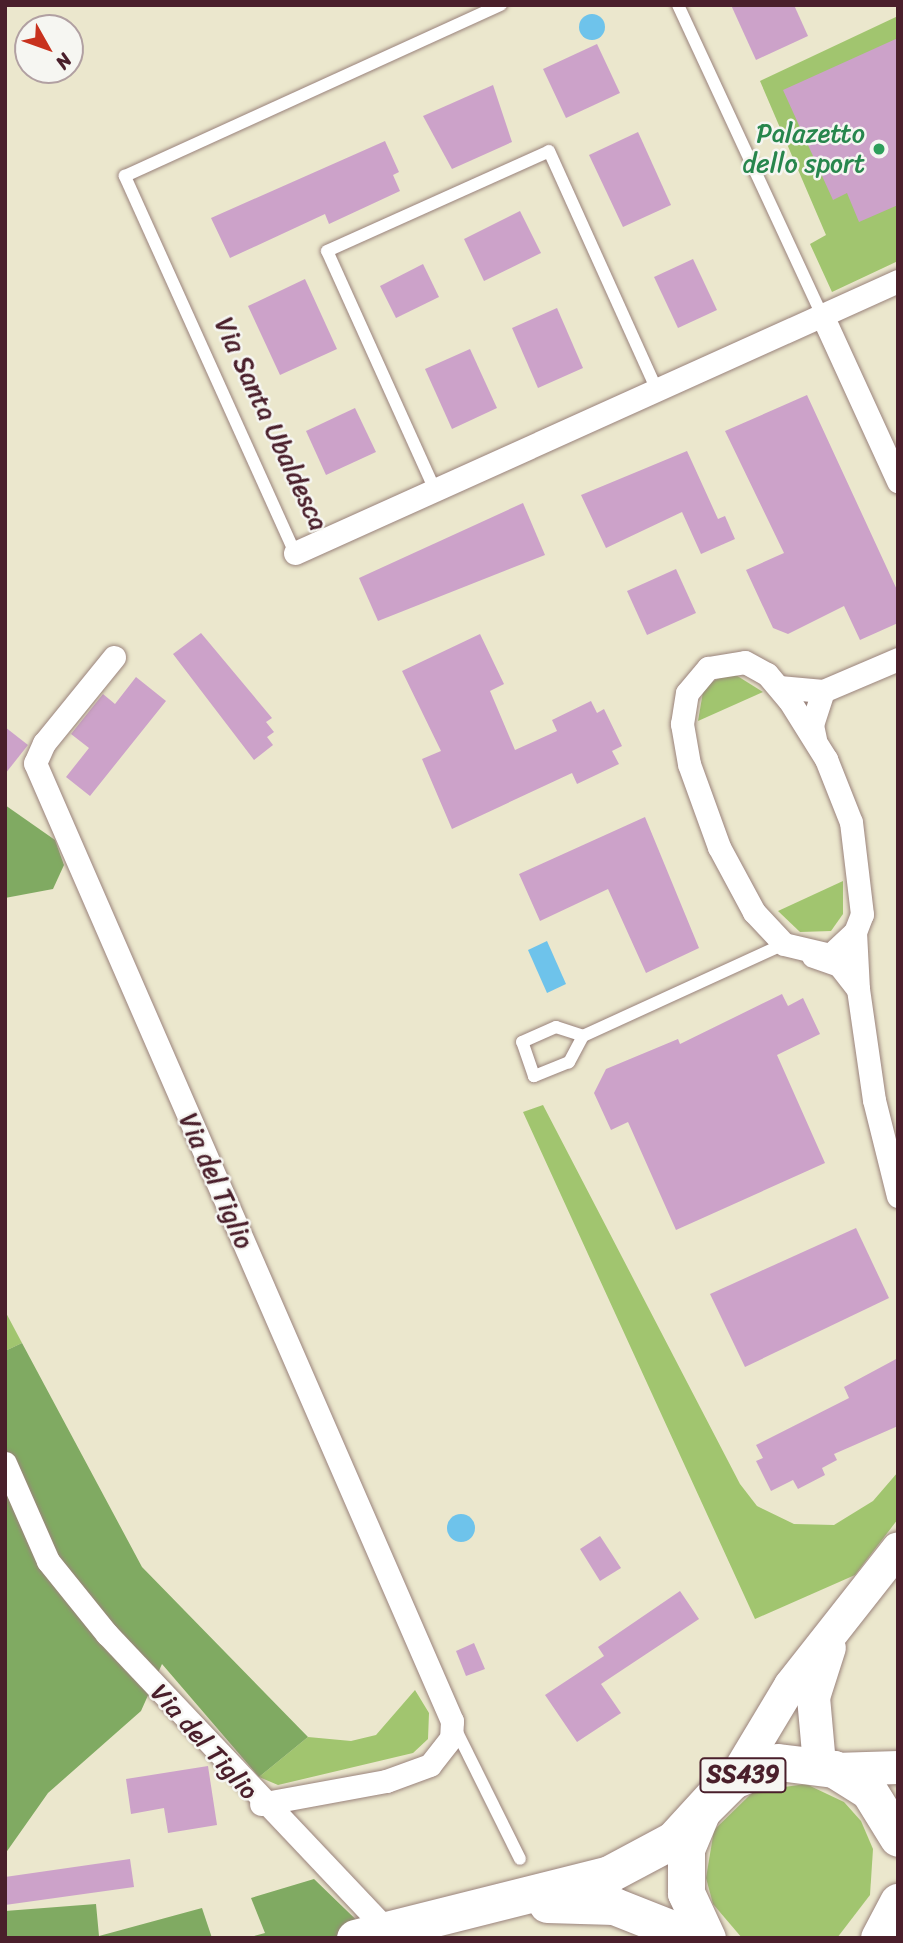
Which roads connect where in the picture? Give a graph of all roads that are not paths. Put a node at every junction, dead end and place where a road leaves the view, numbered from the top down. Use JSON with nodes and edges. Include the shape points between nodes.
{"nodes":[{"id":1,"x":501,"y":5,"type":"edge"},
{"id":2,"x":678,"y":5,"type":"edge"},
{"id":3,"x":898,"y":281,"type":"edge"},
{"id":4,"x":822,"y":315,"type":"junction"},
{"id":5,"x":657,"y":390,"type":"junction"},
{"id":6,"x":898,"y":481,"type":"edge"},
{"id":7,"x":435,"y":490,"type":"junction"},
{"id":8,"x":295,"y":553,"type":"joint"},
{"id":9,"x":114,"y":657,"type":"dead end"},
{"id":10,"x":898,"y":659,"type":"edge"},
{"id":11,"x":779,"y":687,"type":"junction"},
{"id":12,"x":823,"y":691,"type":"junction"},
{"id":13,"x":814,"y":739,"type":"junction"},
{"id":14,"x":855,"y":932,"type":"junction"},
{"id":15,"x":784,"y":944,"type":"junction"},
{"id":16,"x":810,"y":955,"type":"junction"},
{"id":17,"x":858,"y":989,"type":"junction"},
{"id":18,"x":583,"y":1036,"type":"junction"},
{"id":19,"x":898,"y":1196,"type":"edge"},
{"id":20,"x":5,"y":1463,"type":"edge"},
{"id":21,"x":898,"y":1548,"type":"edge"},
{"id":22,"x":850,"y":1609,"type":"junction"},
{"id":23,"x":452,"y":1721,"type":"junction"},
{"id":24,"x":826,"y":1767,"type":"junction"},
{"id":25,"x":898,"y":1767,"type":"edge"},
{"id":26,"x":725,"y":1786,"type":"junction"},
{"id":27,"x":261,"y":1804,"type":"junction"},
{"id":28,"x":898,"y":1838,"type":"edge"},
{"id":29,"x":520,"y":1859,"type":"dead end"},
{"id":30,"x":497,"y":1906,"type":"junction"},
{"id":31,"x":390,"y":1932,"type":"edge"},
{"id":32,"x":695,"y":1938,"type":"edge"},
{"id":33,"x":707,"y":1938,"type":"edge"}],
"edges":[{"from":1,"to":8,"type":"lane","name":"Via Santa Ubaldesca","via":[[125,176]]},
{"from":2,"to":4,"type":"lane"},
{"from":3,"to":4,"type":"street","name":"Via Santa Ubaldesca"},
{"from":4,"to":5,"type":"street","name":"Via Santa Ubaldesca"},
{"from":4,"to":6,"type":"street"},
{"from":5,"to":7,"type":"street","name":"Via Santa Ubaldesca"},
{"from":5,"to":7,"type":"lane","via":[[549,151],[327,251]]},
{"from":7,"to":8,"type":"street","name":"Via Santa Ubaldesca"},
{"from":9,"to":23,"type":"street","name":"Via del Tiglio","via":[[44,743],[35,763]]},
{"from":10,"to":12,"type":"street"},
{"from":11,"to":12,"type":"street"},
{"from":11,"to":13,"type":"street"},
{"from":11,"to":15,"type":"street","via":[[745,662],[715,666],[687,692],[682,724],[719,847],[754,912]]},
{"from":12,"to":13,"type":"street","via":[[811,725]]},
{"from":13,"to":14,"type":"street","via":[[858,849],[862,915]]},
{"from":14,"to":16,"type":"street","via":[[830,955]]},
{"from":14,"to":17,"type":"street"},
{"from":15,"to":16,"type":"street"},
{"from":15,"to":18,"type":"lane"},
{"from":16,"to":17,"type":"street","via":[[839,965]]},
{"from":17,"to":19,"type":"street","via":[[874,1100]]},
{"from":18,"to":18,"type":"lane","via":[[569,1062],[538,1076],[520,1051],[522,1042],[549,1028]]},
{"from":20,"to":27,"type":"street","name":"Via del Tiglio","via":[[48,1561]]},
{"from":21,"to":22,"type":"main road"},
{"from":22,"to":24,"type":"main road","via":[[813,1697]]},
{"from":22,"to":26,"type":"main road","via":[[790,1685]]},
{"from":23,"to":27,"type":"street","via":[[451,1738],[430,1765],[386,1781]]},
{"from":23,"to":29,"type":"lane"},
{"from":24,"to":25,"type":"main road"},
{"from":24,"to":26,"type":"main road","number":"SS439","via":[[778,1762]]},
{"from":24,"to":28,"type":"main road","number":"SS439","via":[[869,1791]]},
{"from":26,"to":30,"type":"main road","name":"Via del Tiglio","via":[[652,1854]]},
{"from":26,"to":33,"type":"main road","number":"SS439","via":[[693,1827],[684,1862],[686,1893]]},
{"from":27,"to":31,"type":"street","name":"Via del Tiglio"},
{"from":30,"to":31,"type":"main road","name":"Via del Tiglio"},
{"from":30,"to":32,"type":"main road","name":"Via del Tiglio","via":[[614,1906]]}]}
